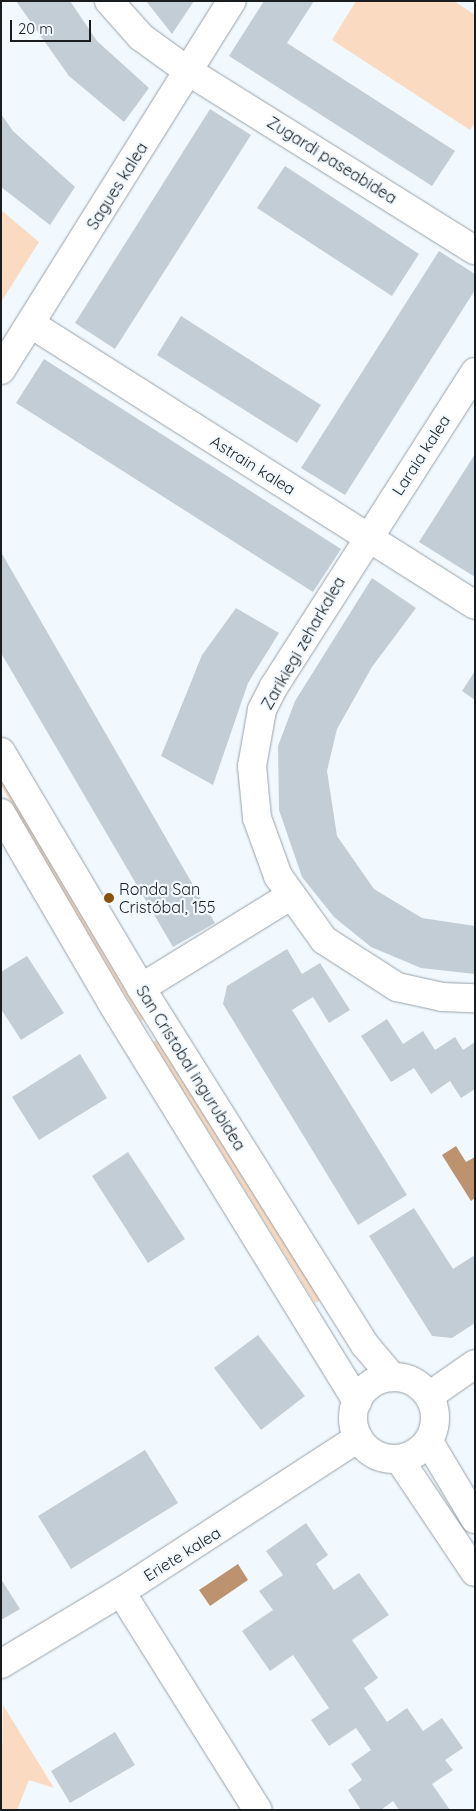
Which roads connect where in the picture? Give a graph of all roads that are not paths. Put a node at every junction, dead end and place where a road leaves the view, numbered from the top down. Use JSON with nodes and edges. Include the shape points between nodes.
{"nodes":[{"id":1,"x":109,"y":1,"type":"edge"},
{"id":2,"x":232,"y":1,"type":"edge"},
{"id":3,"x":188,"y":71,"type":"junction"},
{"id":4,"x":475,"y":250,"type":"edge"},
{"id":5,"x":31,"y":324,"type":"junction"},
{"id":6,"x":1,"y":370,"type":"edge"},
{"id":7,"x":475,"y":372,"type":"edge"},
{"id":8,"x":367,"y":537,"type":"junction"},
{"id":9,"x":475,"y":605,"type":"edge"},
{"id":10,"x":1,"y":752,"type":"edge"},
{"id":11,"x":1,"y":813,"type":"edge"},
{"id":12,"x":290,"y":896,"type":"junction"},
{"id":13,"x":141,"y":988,"type":"junction"},
{"id":14,"x":475,"y":998,"type":"edge"},
{"id":15,"x":475,"y":1364,"type":"edge"},
{"id":16,"x":392,"y":1377,"type":"junction"},
{"id":17,"x":429,"y":1396,"type":"junction"},
{"id":18,"x":357,"y":1402,"type":"junction"},
{"id":19,"x":358,"y":1438,"type":"junction"},
{"id":20,"x":429,"y":1442,"type":"junction"},
{"id":21,"x":399,"y":1459,"type":"junction"},
{"id":22,"x":475,"y":1519,"type":"edge"},
{"id":23,"x":475,"y":1572,"type":"edge"},
{"id":24,"x":121,"y":1592,"type":"junction"},
{"id":25,"x":1,"y":1664,"type":"edge"},
{"id":26,"x":258,"y":1810,"type":"edge"}],
"edges":[{"from":1,"to":3,"type":"street","name":"Zugardi paseabidea","via":[[140,37]]},
{"from":2,"to":3,"type":"street","name":"Sagues kalea"},
{"from":3,"to":4,"type":"street","name":"Zugardi paseabidea"},
{"from":3,"to":5,"type":"street","name":"Sagues kalea"},
{"from":5,"to":6,"type":"street","name":"Sagues kalea"},
{"from":5,"to":8,"type":"street","name":"Astrain kalea"},
{"from":7,"to":8,"type":"street","name":"Laraia kalea"},
{"from":8,"to":9,"type":"street","name":"Astrain kalea"},
{"from":8,"to":12,"type":"street","name":"Zarikiegi zeharkalea","via":[[274,686],[262,710],[255,742],[252,766],[257,818],[278,876]]},
{"from":10,"to":13,"type":"street","name":"San Cristobal ingurubidea"},
{"from":11,"to":18,"type":"street","name":"San Cristobal ingurubidea","via":[[112,1002]]},
{"from":12,"to":13,"type":"street"},
{"from":12,"to":14,"type":"street","name":"Zarikiegi zeharkalea","via":[[324,940],[373,974],[421,993]]},
{"from":13,"to":16,"type":"street","name":"San Cristobal ingurubidea","via":[[365,1345]]},
{"from":15,"to":17,"type":"street"},
{"from":16,"to":17,"type":"street","via":[[414,1382]]},
{"from":16,"to":18,"type":"street","via":[[366,1388]]},
{"from":17,"to":20,"type":"street","via":[[435,1424]]},
{"from":18,"to":19,"type":"street","via":[[353,1416]]},
{"from":19,"to":21,"type":"street","via":[[369,1451],[382,1458]]},
{"from":19,"to":24,"type":"street","name":"Eriete kalea"},
{"from":20,"to":21,"type":"street","via":[[415,1454]]},
{"from":20,"to":22,"type":"street"},
{"from":21,"to":23,"type":"street"},
{"from":24,"to":25,"type":"street","name":"Eriete kalea"},
{"from":24,"to":26,"type":"street"}]}
